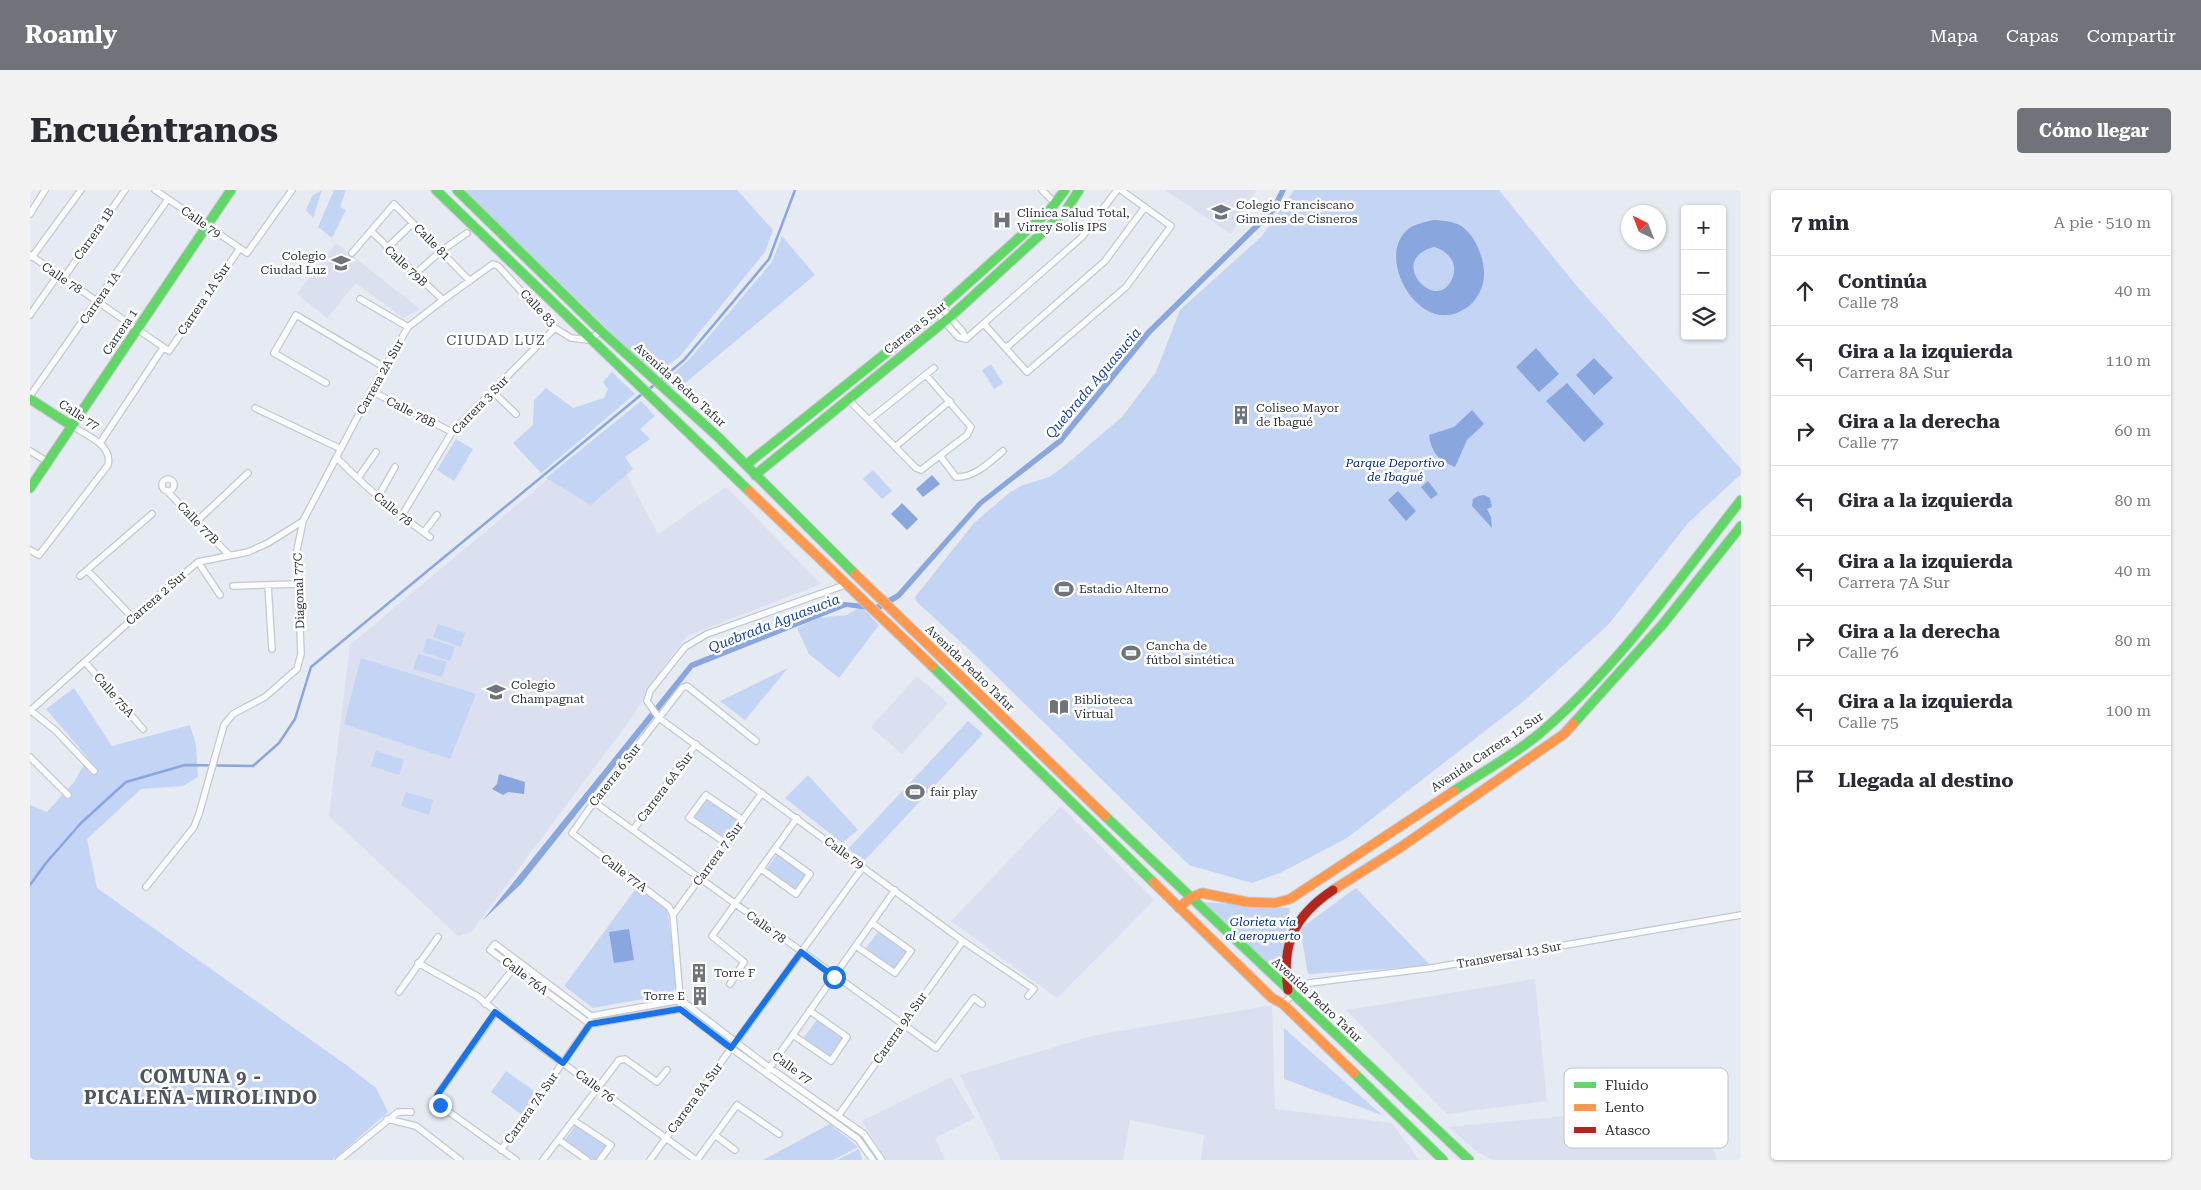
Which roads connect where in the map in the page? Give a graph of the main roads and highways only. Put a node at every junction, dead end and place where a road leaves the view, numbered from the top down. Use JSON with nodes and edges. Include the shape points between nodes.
{"nodes":[{"id":1,"x":231,"y":190,"type":"edge"},
{"id":2,"x":436,"y":190,"type":"edge"},
{"id":3,"x":457,"y":190,"type":"edge"},
{"id":4,"x":1065,"y":190,"type":"edge"},
{"id":5,"x":1079,"y":190,"type":"edge"},
{"id":6,"x":30,"y":397,"type":"edge"},
{"id":7,"x":72,"y":426,"type":"junction"},
{"id":8,"x":746,"y":465,"type":"junction"},
{"id":9,"x":755,"y":475,"type":"junction"},
{"id":10,"x":30,"y":488,"type":"edge"},
{"id":11,"x":1741,"y":500,"type":"edge"},
{"id":12,"x":1741,"y":526,"type":"edge"},
{"id":13,"x":1190,"y":898,"type":"junction"},
{"id":14,"x":1179,"y":908,"type":"junction"},
{"id":15,"x":1290,"y":992,"type":"junction"},
{"id":16,"x":1443,"y":1160,"type":"edge"},
{"id":17,"x":1469,"y":1160,"type":"edge"}],
"edges":[{"from":1,"to":7,"type":"main road","name":"Carrera 1"},
{"from":2,"to":14,"type":"main road","name":"Avenida Pedro Tafur"},
{"from":3,"to":8,"type":"main road","name":"Avenida Pedro Tafur","via":[[601,331]]},
{"from":4,"to":8,"type":"main road","name":"Carrera 5 Sur","via":[[1056,204],[939,310]]},
{"from":5,"to":9,"type":"main road","name":"Carrera 5 Sur","via":[[1065,212],[947,319]]},
{"from":6,"to":7,"type":"main road","name":"Calle 77"},
{"from":7,"to":10,"type":"main road","name":"Carrera 1"},
{"from":8,"to":9,"type":"main road","name":"Avenida Pedro Tafur"},
{"from":9,"to":13,"type":"main road","name":"Avenida Pedro Tafur"},
{"from":11,"to":13,"type":"main road","name":"Avenida Carrera 12 Sur","via":[[1602,673],[1538,735],[1290,899],[1275,903],[1247,902],[1202,893]]},
{"from":12,"to":15,"type":"main road","via":[[1663,624],[1564,734],[1311,907],[1288,938],[1285,971]]},
{"from":13,"to":14,"type":"main road"},
{"from":13,"to":15,"type":"main road","name":"Avenida Pedro Tafur"},
{"from":14,"to":16,"type":"main road","name":"Avenida Pedro Tafur"},
{"from":15,"to":17,"type":"main road","name":"Avenida Pedro Tafur"}]}
